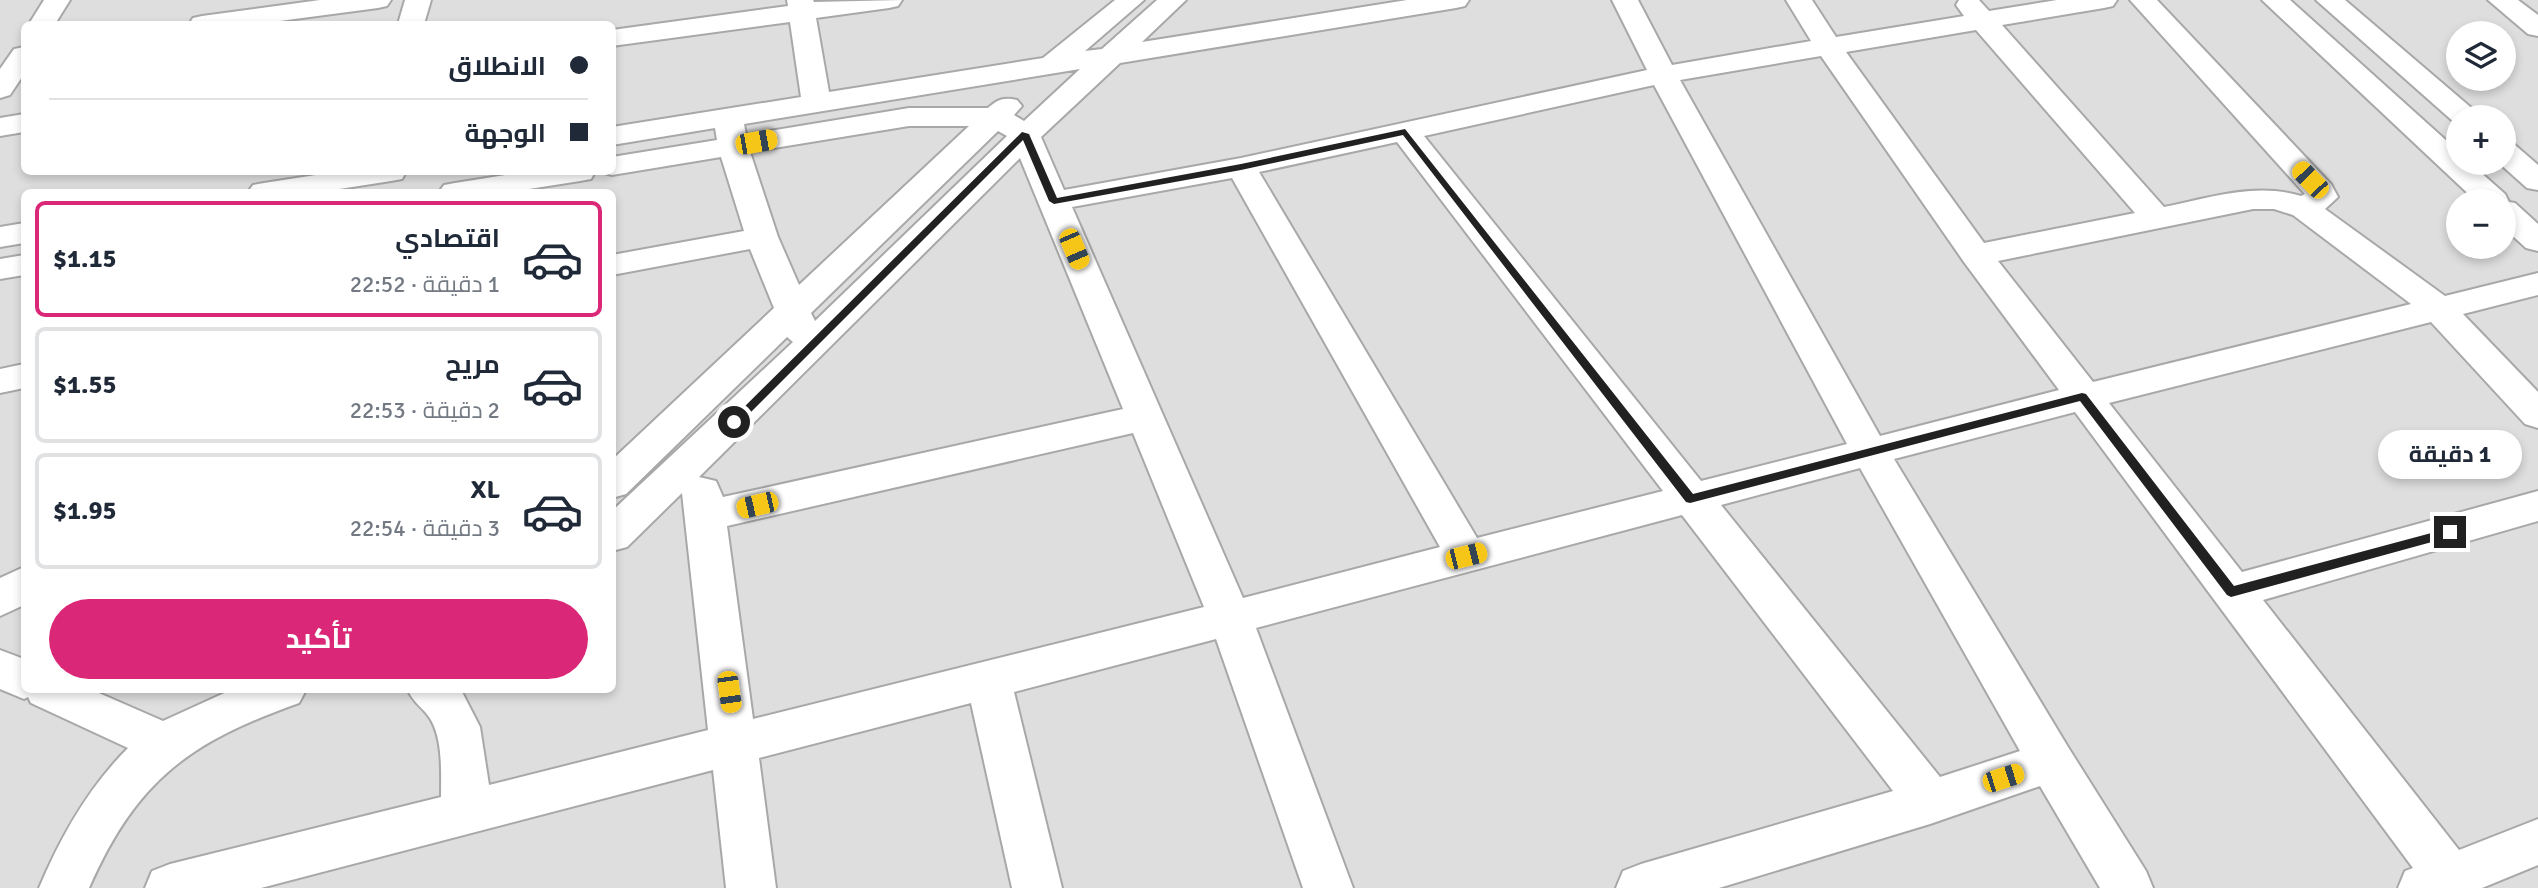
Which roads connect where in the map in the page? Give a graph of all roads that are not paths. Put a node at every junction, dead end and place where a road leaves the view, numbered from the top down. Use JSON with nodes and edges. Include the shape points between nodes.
{"nodes":[{"id":1,"x":57,"y":0,"type":"edge"},
{"id":2,"x":378,"y":0,"type":"edge"},
{"id":3,"x":418,"y":0,"type":"edge"},
{"id":4,"x":889,"y":0,"type":"edge"},
{"id":5,"x":1131,"y":0,"type":"edge"},
{"id":6,"x":1173,"y":0,"type":"edge"},
{"id":7,"x":1625,"y":0,"type":"edge"},
{"id":8,"x":1799,"y":0,"type":"edge"},
{"id":9,"x":2104,"y":0,"type":"edge"},
{"id":10,"x":2143,"y":0,"type":"edge"},
{"id":11,"x":2275,"y":0,"type":"edge"},
{"id":12,"x":2329,"y":0,"type":"edge"},
{"id":13,"x":2501,"y":0,"type":"edge"},
{"id":14,"x":1439,"y":1,"type":"edge"},
{"id":15,"x":802,"y":6,"type":"edge"},
{"id":16,"x":1974,"y":10,"type":"edge"},
{"id":17,"x":44,"y":21,"type":"edge"},
{"id":18,"x":224,"y":21,"type":"edge"},
{"id":19,"x":412,"y":21,"type":"edge"},
{"id":20,"x":2538,"y":28,"type":"edge"},
{"id":21,"x":616,"y":37,"type":"edge"},
{"id":22,"x":1828,"y":47,"type":"junction"},
{"id":23,"x":1110,"y":55,"type":"junction"},
{"id":24,"x":21,"y":59,"type":"edge"},
{"id":25,"x":1052,"y":65,"type":"junction"},
{"id":26,"x":1662,"y":75,"type":"junction"},
{"id":27,"x":0,"y":89,"type":"edge"},
{"id":28,"x":817,"y":104,"type":"junction"},
{"id":29,"x":2451,"y":105,"type":"edge"},
{"id":30,"x":21,"y":124,"type":"edge"},
{"id":31,"x":1011,"y":125,"type":"junction"},
{"id":32,"x":0,"y":127,"type":"edge"},
{"id":33,"x":731,"y":132,"type":"junction"},
{"id":34,"x":1405,"y":132,"type":"junction"},
{"id":35,"x":616,"y":136,"type":"edge"},
{"id":36,"x":2516,"y":162,"type":"edge"},
{"id":37,"x":616,"y":165,"type":"edge"},
{"id":38,"x":1241,"y":167,"type":"junction"},
{"id":39,"x":561,"y":175,"type":"edge"},
{"id":40,"x":373,"y":178,"type":"edge"},
{"id":41,"x":2538,"y":181,"type":"edge"},
{"id":42,"x":287,"y":189,"type":"edge"},
{"id":43,"x":474,"y":189,"type":"edge"},
{"id":44,"x":2481,"y":189,"type":"edge"},
{"id":45,"x":1054,"y":201,"type":"junction"},
{"id":46,"x":2304,"y":208,"type":"junction"},
{"id":47,"x":2157,"y":219,"type":"junction"},
{"id":48,"x":2516,"y":222,"type":"edge"},
{"id":49,"x":21,"y":234,"type":"edge"},
{"id":50,"x":0,"y":237,"type":"edge"},
{"id":51,"x":762,"y":237,"type":"junction"},
{"id":52,"x":2538,"y":242,"type":"edge"},
{"id":53,"x":1976,"y":255,"type":"junction"},
{"id":54,"x":616,"y":264,"type":"edge"},
{"id":55,"x":21,"y":266,"type":"edge"},
{"id":56,"x":0,"y":269,"type":"edge"},
{"id":57,"x":2538,"y":284,"type":"edge"},
{"id":58,"x":2438,"y":308,"type":"junction"},
{"id":59,"x":793,"y":313,"type":"junction"},
{"id":60,"x":808,"y":348,"type":"junction"},
{"id":61,"x":21,"y":376,"type":"edge"},
{"id":62,"x":0,"y":380,"type":"edge"},
{"id":63,"x":2082,"y":397,"type":"junction"},
{"id":64,"x":2538,"y":415,"type":"edge"},
{"id":65,"x":1146,"y":417,"type":"junction"},
{"id":66,"x":1869,"y":452,"type":"junction"},
{"id":67,"x":697,"y":459,"type":"junction"},
{"id":68,"x":616,"y":480,"type":"edge"},
{"id":69,"x":1690,"y":499,"type":"junction"},
{"id":70,"x":2538,"y":506,"type":"edge"},
{"id":71,"x":705,"y":516,"type":"junction"},
{"id":72,"x":616,"y":532,"type":"edge"},
{"id":73,"x":1466,"y":556,"type":"junction"},
{"id":74,"x":21,"y":586,"type":"edge"},
{"id":75,"x":2231,"y":592,"type":"junction"},
{"id":76,"x":0,"y":599,"type":"edge"},
{"id":77,"x":1230,"y":618,"type":"junction"},
{"id":78,"x":0,"y":668,"type":"edge"},
{"id":79,"x":21,"y":678,"type":"edge"},
{"id":80,"x":988,"y":679,"type":"junction"},
{"id":81,"x":54,"y":693,"type":"edge"},
{"id":82,"x":274,"y":693,"type":"edge"},
{"id":83,"x":439,"y":693,"type":"edge"},
{"id":84,"x":735,"y":743,"type":"junction"},
{"id":85,"x":167,"y":744,"type":"junction"},
{"id":86,"x":2051,"y":761,"type":"junction"},
{"id":87,"x":1930,"y":802,"type":"junction"},
{"id":88,"x":465,"y":811,"type":"junction"},
{"id":89,"x":2538,"y":842,"type":"edge"},
{"id":90,"x":2436,"y":883,"type":"edge"},
{"id":91,"x":64,"y":888,"type":"edge"},
{"id":92,"x":170,"y":888,"type":"edge"},
{"id":93,"x":751,"y":888,"type":"edge"},
{"id":94,"x":1037,"y":888,"type":"edge"},
{"id":95,"x":1328,"y":888,"type":"edge"},
{"id":96,"x":1641,"y":888,"type":"edge"},
{"id":97,"x":2128,"y":888,"type":"edge"}],
"edges":[{"from":1,"to":17,"type":"street"},
{"from":2,"to":18,"type":"street"},
{"from":3,"to":19,"type":"street"},
{"from":4,"to":15,"type":"street"},
{"from":5,"to":25,"type":"street"},
{"from":6,"to":23,"type":"street"},
{"from":7,"to":26,"type":"street"},
{"from":8,"to":22,"type":"street"},
{"from":9,"to":16,"type":"street"},
{"from":10,"to":46,"type":"street","via":[[2320,191],[2322,197]]},
{"from":11,"to":44,"type":"street"},
{"from":12,"to":29,"type":"street"},
{"from":13,"to":20,"type":"street"},
{"from":14,"to":23,"type":"street"},
{"from":15,"to":21,"type":"street"},
{"from":15,"to":28,"type":"street"},
{"from":16,"to":22,"type":"street"},
{"from":16,"to":47,"type":"street"},
{"from":22,"to":26,"type":"street"},
{"from":22,"to":53,"type":"street"},
{"from":23,"to":25,"type":"street"},
{"from":23,"to":31,"type":"street"},
{"from":24,"to":27,"type":"street"},
{"from":25,"to":28,"type":"street"},
{"from":25,"to":31,"type":"street"},
{"from":26,"to":34,"type":"street"},
{"from":26,"to":66,"type":"street"},
{"from":28,"to":33,"type":"street"},
{"from":30,"to":32,"type":"street"},
{"from":31,"to":33,"type":"street","via":[[909,117]]},
{"from":31,"to":45,"type":"street"},
{"from":31,"to":59,"type":"street"},
{"from":31,"to":60,"type":"street"},
{"from":33,"to":35,"type":"street"},
{"from":33,"to":37,"type":"street"},
{"from":33,"to":51,"type":"street"},
{"from":34,"to":38,"type":"street"},
{"from":34,"to":69,"type":"street"},
{"from":36,"to":41,"type":"street"},
{"from":38,"to":45,"type":"street"},
{"from":38,"to":73,"type":"street"},
{"from":39,"to":43,"type":"street"},
{"from":40,"to":42,"type":"street"},
{"from":45,"to":65,"type":"street"},
{"from":46,"to":47,"type":"street","via":[[2264,197]]},
{"from":46,"to":58,"type":"street"},
{"from":47,"to":53,"type":"street"},
{"from":48,"to":52,"type":"street"},
{"from":49,"to":50,"type":"street"},
{"from":51,"to":54,"type":"street"},
{"from":51,"to":59,"type":"street"},
{"from":53,"to":63,"type":"street"},
{"from":55,"to":56,"type":"street"},
{"from":57,"to":58,"type":"street"},
{"from":58,"to":63,"type":"street"},
{"from":58,"to":64,"type":"street"},
{"from":59,"to":60,"type":"street"},
{"from":59,"to":68,"type":"street"},
{"from":60,"to":67,"type":"street"},
{"from":61,"to":62,"type":"street"},
{"from":63,"to":66,"type":"street"},
{"from":63,"to":75,"type":"street"},
{"from":65,"to":71,"type":"street"},
{"from":65,"to":77,"type":"street"},
{"from":66,"to":69,"type":"street"},
{"from":66,"to":86,"type":"street"},
{"from":67,"to":71,"type":"street"},
{"from":67,"to":72,"type":"street"},
{"from":69,"to":73,"type":"street"},
{"from":69,"to":87,"type":"street"},
{"from":70,"to":75,"type":"street"},
{"from":71,"to":84,"type":"street"},
{"from":73,"to":77,"type":"street"},
{"from":74,"to":76,"type":"street"},
{"from":75,"to":90,"type":"street"},
{"from":77,"to":80,"type":"street"},
{"from":77,"to":95,"type":"street"},
{"from":78,"to":79,"type":"street"},
{"from":80,"to":84,"type":"street"},
{"from":80,"to":94,"type":"street"},
{"from":81,"to":85,"type":"street"},
{"from":82,"to":85,"type":"street","via":[[237,706]]},
{"from":83,"to":88,"type":"street","via":[[458,729],[465,760]]},
{"from":84,"to":88,"type":"street"},
{"from":84,"to":93,"type":"street"},
{"from":85,"to":91,"type":"street","via":[[117,792],[78,855]]},
{"from":86,"to":87,"type":"street"},
{"from":86,"to":97,"type":"street"},
{"from":87,"to":96,"type":"street"},
{"from":88,"to":92,"type":"street"},
{"from":89,"to":90,"type":"street"}]}
